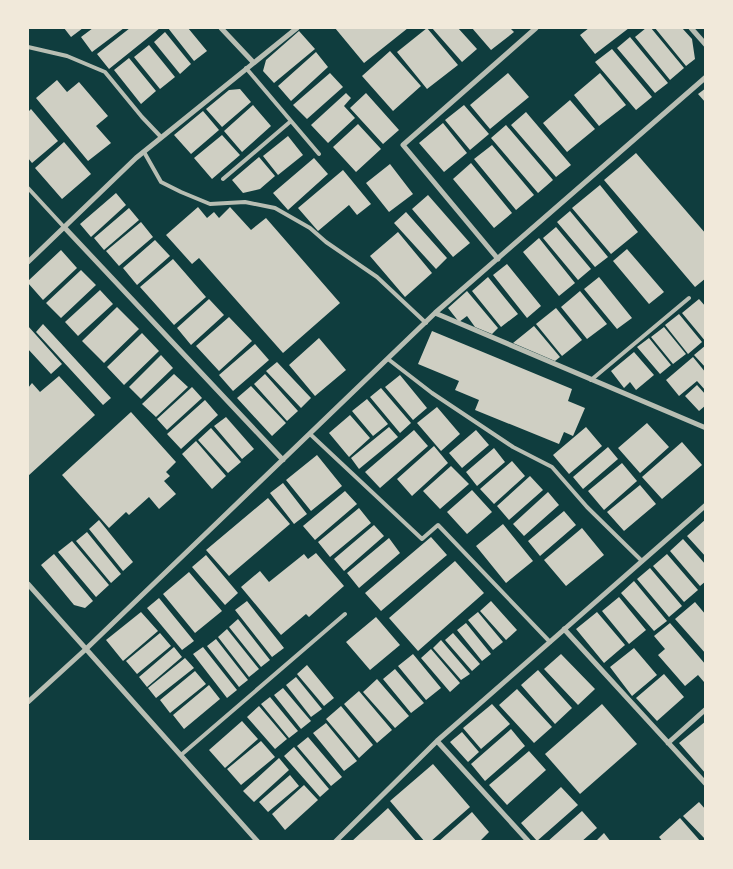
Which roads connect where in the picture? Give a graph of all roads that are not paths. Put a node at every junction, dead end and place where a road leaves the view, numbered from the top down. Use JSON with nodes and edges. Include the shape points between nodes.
{"nodes":[{"id":1,"x":221,"y":28,"type":"edge"},
{"id":2,"x":297,"y":28,"type":"edge"},
{"id":3,"x":536,"y":28,"type":"edge"},
{"id":4,"x":691,"y":28,"type":"edge"},
{"id":5,"x":706,"y":45,"type":"edge"},
{"id":6,"x":28,"y":48,"type":"edge"},
{"id":7,"x":253,"y":62,"type":"junction"},
{"id":8,"x":246,"y":68,"type":"junction"},
{"id":9,"x":706,"y":77,"type":"edge"},
{"id":10,"x":291,"y":121,"type":"junction"},
{"id":11,"x":161,"y":137,"type":"junction"},
{"id":12,"x":144,"y":152,"type":"junction"},
{"id":13,"x":319,"y":154,"type":"dead end"},
{"id":14,"x":223,"y":179,"type":"dead end"},
{"id":15,"x":28,"y":188,"type":"edge"},
{"id":16,"x":64,"y":227,"type":"junction"},
{"id":17,"x":498,"y":259,"type":"junction"},
{"id":18,"x":28,"y":262,"type":"edge"},
{"id":19,"x":689,"y":298,"type":"dead end"},
{"id":20,"x":435,"y":314,"type":"junction"},
{"id":21,"x":426,"y":323,"type":"junction"},
{"id":22,"x":388,"y":359,"type":"junction"},
{"id":23,"x":592,"y":380,"type":"junction"},
{"id":24,"x":706,"y":428,"type":"edge"},
{"id":25,"x":310,"y":434,"type":"junction"},
{"id":26,"x":283,"y":460,"type":"junction"},
{"id":27,"x":706,"y":505,"type":"edge"},
{"id":28,"x":642,"y":560,"type":"junction"},
{"id":29,"x":28,"y":584,"type":"edge"},
{"id":30,"x":345,"y":614,"type":"dead end"},
{"id":31,"x":564,"y":629,"type":"junction"},
{"id":32,"x":550,"y":642,"type":"junction"},
{"id":33,"x":86,"y":648,"type":"junction"},
{"id":34,"x":28,"y":702,"type":"edge"},
{"id":35,"x":706,"y":708,"type":"edge"},
{"id":36,"x":437,"y":741,"type":"junction"},
{"id":37,"x":668,"y":743,"type":"junction"},
{"id":38,"x":182,"y":755,"type":"junction"},
{"id":39,"x":706,"y":784,"type":"edge"},
{"id":40,"x":258,"y":842,"type":"edge"},
{"id":41,"x":335,"y":842,"type":"edge"},
{"id":42,"x":529,"y":842,"type":"edge"}],
"edges":[{"from":1,"to":7,"type":"street"},
{"from":2,"to":7,"type":"street"},
{"from":3,"to":17,"type":"street","via":[[403,145]]},
{"from":4,"to":5,"type":"street"},
{"from":6,"to":11,"type":"lane","via":[[67,56],[105,72]]},
{"from":7,"to":8,"type":"street"},
{"from":8,"to":10,"type":"lane"},
{"from":8,"to":11,"type":"street"},
{"from":9,"to":17,"type":"street"},
{"from":10,"to":13,"type":"lane"},
{"from":10,"to":14,"type":"lane"},
{"from":11,"to":12,"type":"street"},
{"from":12,"to":16,"type":"street"},
{"from":12,"to":21,"type":"lane","via":[[161,182],[181,192],[210,204],[245,202],[275,208],[310,228],[377,278]]},
{"from":15,"to":16,"type":"lane"},
{"from":16,"to":18,"type":"street"},
{"from":16,"to":26,"type":"street"},
{"from":17,"to":20,"type":"street"},
{"from":19,"to":23,"type":"lane"},
{"from":20,"to":21,"type":"street"},
{"from":20,"to":23,"type":"street"},
{"from":21,"to":22,"type":"street"},
{"from":22,"to":25,"type":"street"},
{"from":22,"to":28,"type":"lane","via":[[498,437],[552,467],[586,507]]},
{"from":23,"to":24,"type":"street"},
{"from":25,"to":26,"type":"street"},
{"from":25,"to":32,"type":"lane","via":[[422,539],[438,525]]},
{"from":26,"to":33,"type":"street"},
{"from":27,"to":28,"type":"street"},
{"from":28,"to":31,"type":"street"},
{"from":29,"to":33,"type":"street"},
{"from":30,"to":38,"type":"lane"},
{"from":31,"to":32,"type":"street"},
{"from":31,"to":37,"type":"street"},
{"from":32,"to":36,"type":"street"},
{"from":33,"to":34,"type":"street"},
{"from":33,"to":38,"type":"street"},
{"from":35,"to":37,"type":"street"},
{"from":36,"to":41,"type":"street"},
{"from":36,"to":42,"type":"street"},
{"from":37,"to":39,"type":"street"},
{"from":38,"to":40,"type":"street"}]}
